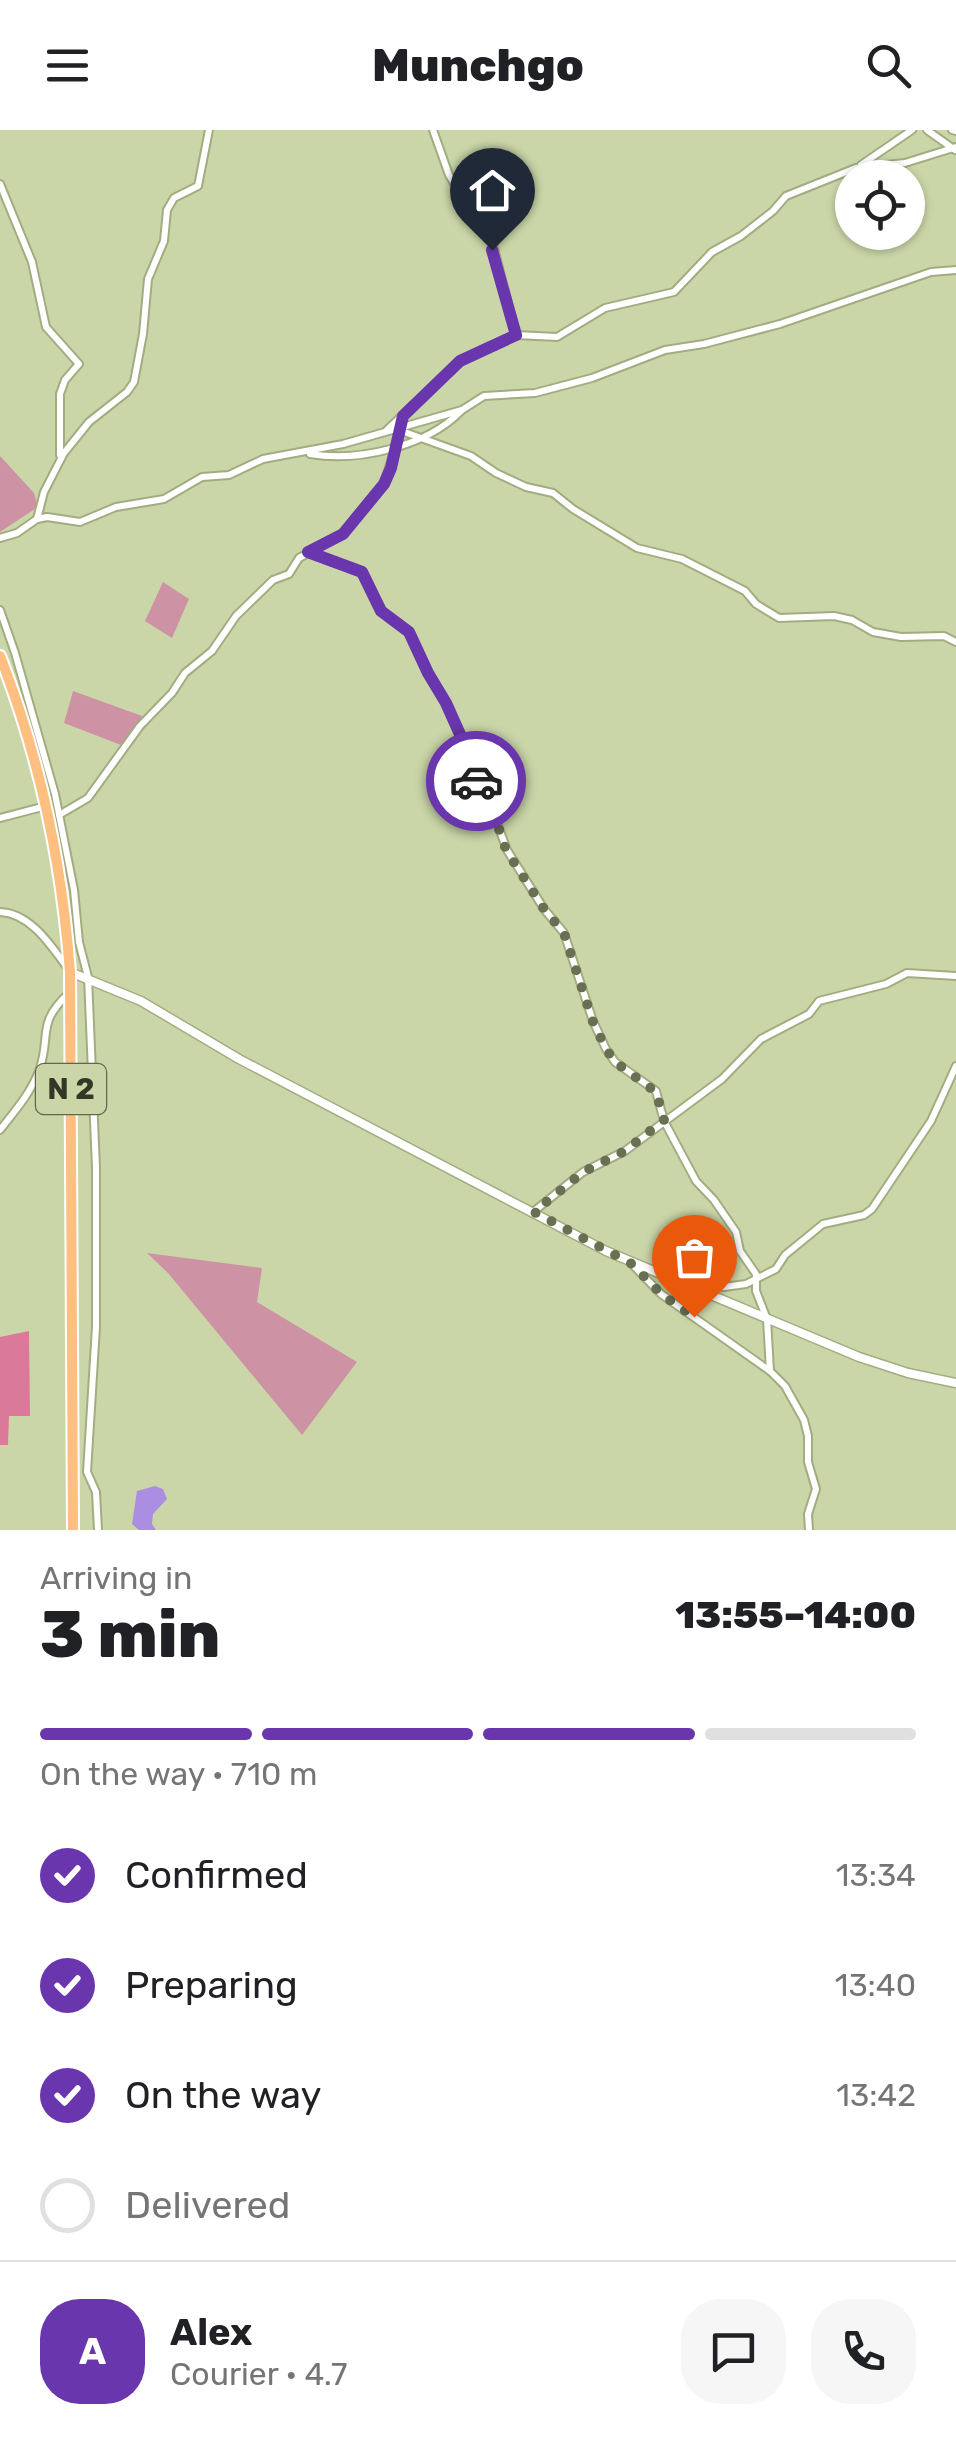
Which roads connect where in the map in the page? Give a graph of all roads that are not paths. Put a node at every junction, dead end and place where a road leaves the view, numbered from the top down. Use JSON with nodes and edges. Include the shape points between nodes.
{"nodes":[{"id":1,"x":208,"y":130,"type":"edge"},
{"id":2,"x":433,"y":130,"type":"edge"},
{"id":3,"x":912,"y":130,"type":"edge"},
{"id":4,"x":928,"y":130,"type":"edge"},
{"id":5,"x":956,"y":149,"type":"edge"},
{"id":6,"x":868,"y":160,"type":"edge"},
{"id":7,"x":913,"y":160,"type":"edge"},
{"id":8,"x":835,"y":176,"type":"edge"},
{"id":9,"x":0,"y":184,"type":"edge"},
{"id":10,"x":956,"y":270,"type":"edge"},
{"id":11,"x":516,"y":335,"type":"junction"},
{"id":12,"x":462,"y":410,"type":"junction"},
{"id":13,"x":403,"y":416,"type":"junction"},
{"id":14,"x":395,"y":429,"type":"junction"},
{"id":15,"x":418,"y":438,"type":"junction"},
{"id":16,"x":397,"y":445,"type":"junction"},
{"id":17,"x":302,"y":452,"type":"junction"},
{"id":18,"x":59,"y":460,"type":"junction"},
{"id":19,"x":37,"y":519,"type":"junction"},
{"id":20,"x":0,"y":538,"type":"edge"},
{"id":21,"x":308,"y":552,"type":"junction"},
{"id":22,"x":0,"y":610,"type":"edge"},
{"id":23,"x":956,"y":642,"type":"edge"},
{"id":24,"x":0,"y":656,"type":"edge"},
{"id":25,"x":46,"y":806,"type":"junction"},
{"id":26,"x":59,"y":815,"type":"junction"},
{"id":27,"x":0,"y":818,"type":"edge"},
{"id":28,"x":0,"y":912,"type":"edge"},
{"id":29,"x":70,"y":972,"type":"junction"},
{"id":30,"x":956,"y":976,"type":"edge"},
{"id":31,"x":88,"y":977,"type":"junction"},
{"id":32,"x":70,"y":992,"type":"junction"},
{"id":33,"x":956,"y":1066,"type":"edge"},
{"id":34,"x":664,"y":1120,"type":"junction"},
{"id":35,"x":0,"y":1130,"type":"edge"},
{"id":36,"x":534,"y":1212,"type":"junction"},
{"id":37,"x":632,"y":1264,"type":"junction"},
{"id":38,"x":756,"y":1280,"type":"junction"},
{"id":39,"x":683,"y":1284,"type":"junction"},
{"id":40,"x":767,"y":1319,"type":"junction"},
{"id":41,"x":770,"y":1370,"type":"junction"},
{"id":42,"x":956,"y":1382,"type":"edge"},
{"id":43,"x":73,"y":1530,"type":"edge"},
{"id":44,"x":98,"y":1530,"type":"edge"},
{"id":45,"x":809,"y":1530,"type":"edge"}],
"edges":[{"from":1,"to":18,"type":"street","via":[[201,181],[167,210],[148,280],[134,382]]},
{"from":2,"to":11,"type":"street","via":[[466,202],[487,220]]},
{"from":3,"to":6,"type":"street"},
{"from":4,"to":5,"type":"street"},
{"from":5,"to":7,"type":"street"},
{"from":8,"to":11,"type":"street","via":[[786,196],[712,252],[674,292],[605,308],[556,336]]},
{"from":9,"to":18,"type":"street","via":[[32,262],[46,327],[79,364],[62,388]]},
{"from":10,"to":12,"type":"street","via":[[931,272],[780,324],[664,350],[592,378],[535,393],[484,396]]},
{"from":11,"to":13,"type":"street","via":[[460,361]]},
{"from":12,"to":14,"type":"street"},
{"from":12,"to":15,"type":"street"},
{"from":13,"to":14,"type":"street"},
{"from":13,"to":14,"type":"street"},
{"from":14,"to":15,"type":"street"},
{"from":14,"to":16,"type":"street"},
{"from":14,"to":17,"type":"street"},
{"from":15,"to":16,"type":"street"},
{"from":15,"to":23,"type":"street","via":[[554,493],[637,548],[682,559],[746,592],[779,618],[834,616],[873,632]]},
{"from":16,"to":17,"type":"street","via":[[336,458]]},
{"from":16,"to":21,"type":"street","via":[[384,484],[343,534]]},
{"from":17,"to":19,"type":"street","via":[[202,477],[164,499],[80,522]]},
{"from":18,"to":19,"type":"street"},
{"from":19,"to":20,"type":"street"},
{"from":21,"to":26,"type":"street","via":[[290,574],[272,580],[185,673],[88,798]]},
{"from":21,"to":34,"type":"street","via":[[362,572],[381,611],[406,627],[446,703],[506,850],[564,933],[606,1049],[656,1092]]},
{"from":22,"to":26,"type":"street"},
{"from":24,"to":25,"type":"main road","number":"N 2"},
{"from":25,"to":27,"type":"street"},
{"from":25,"to":29,"type":"main road","number":"N 2"},
{"from":26,"to":31,"type":"street"},
{"from":28,"to":29,"type":"street","via":[[22,918]]},
{"from":29,"to":31,"type":"street"},
{"from":29,"to":32,"type":"main road","number":"N 2"},
{"from":30,"to":34,"type":"street","via":[[907,973],[826,998],[761,1039],[722,1079]]},
{"from":31,"to":36,"type":"street"},
{"from":31,"to":44,"type":"street","via":[[96,1327],[88,1472]]},
{"from":32,"to":35,"type":"street","via":[[46,1020],[38,1073]]},
{"from":32,"to":43,"type":"main road","number":"N 2"},
{"from":33,"to":38,"type":"street","via":[[931,1121],[872,1208],[823,1224],[776,1270]]},
{"from":34,"to":36,"type":"street"},
{"from":34,"to":38,"type":"street","via":[[696,1181],[736,1232]]},
{"from":36,"to":37,"type":"street"},
{"from":37,"to":39,"type":"street"},
{"from":37,"to":41,"type":"street","via":[[661,1294]]},
{"from":38,"to":39,"type":"street","via":[[724,1287]]},
{"from":38,"to":40,"type":"street"},
{"from":39,"to":40,"type":"street"},
{"from":40,"to":41,"type":"street"},
{"from":40,"to":42,"type":"street","via":[[887,1367]]},
{"from":41,"to":45,"type":"street","via":[[785,1386],[808,1436],[816,1490]]}]}
